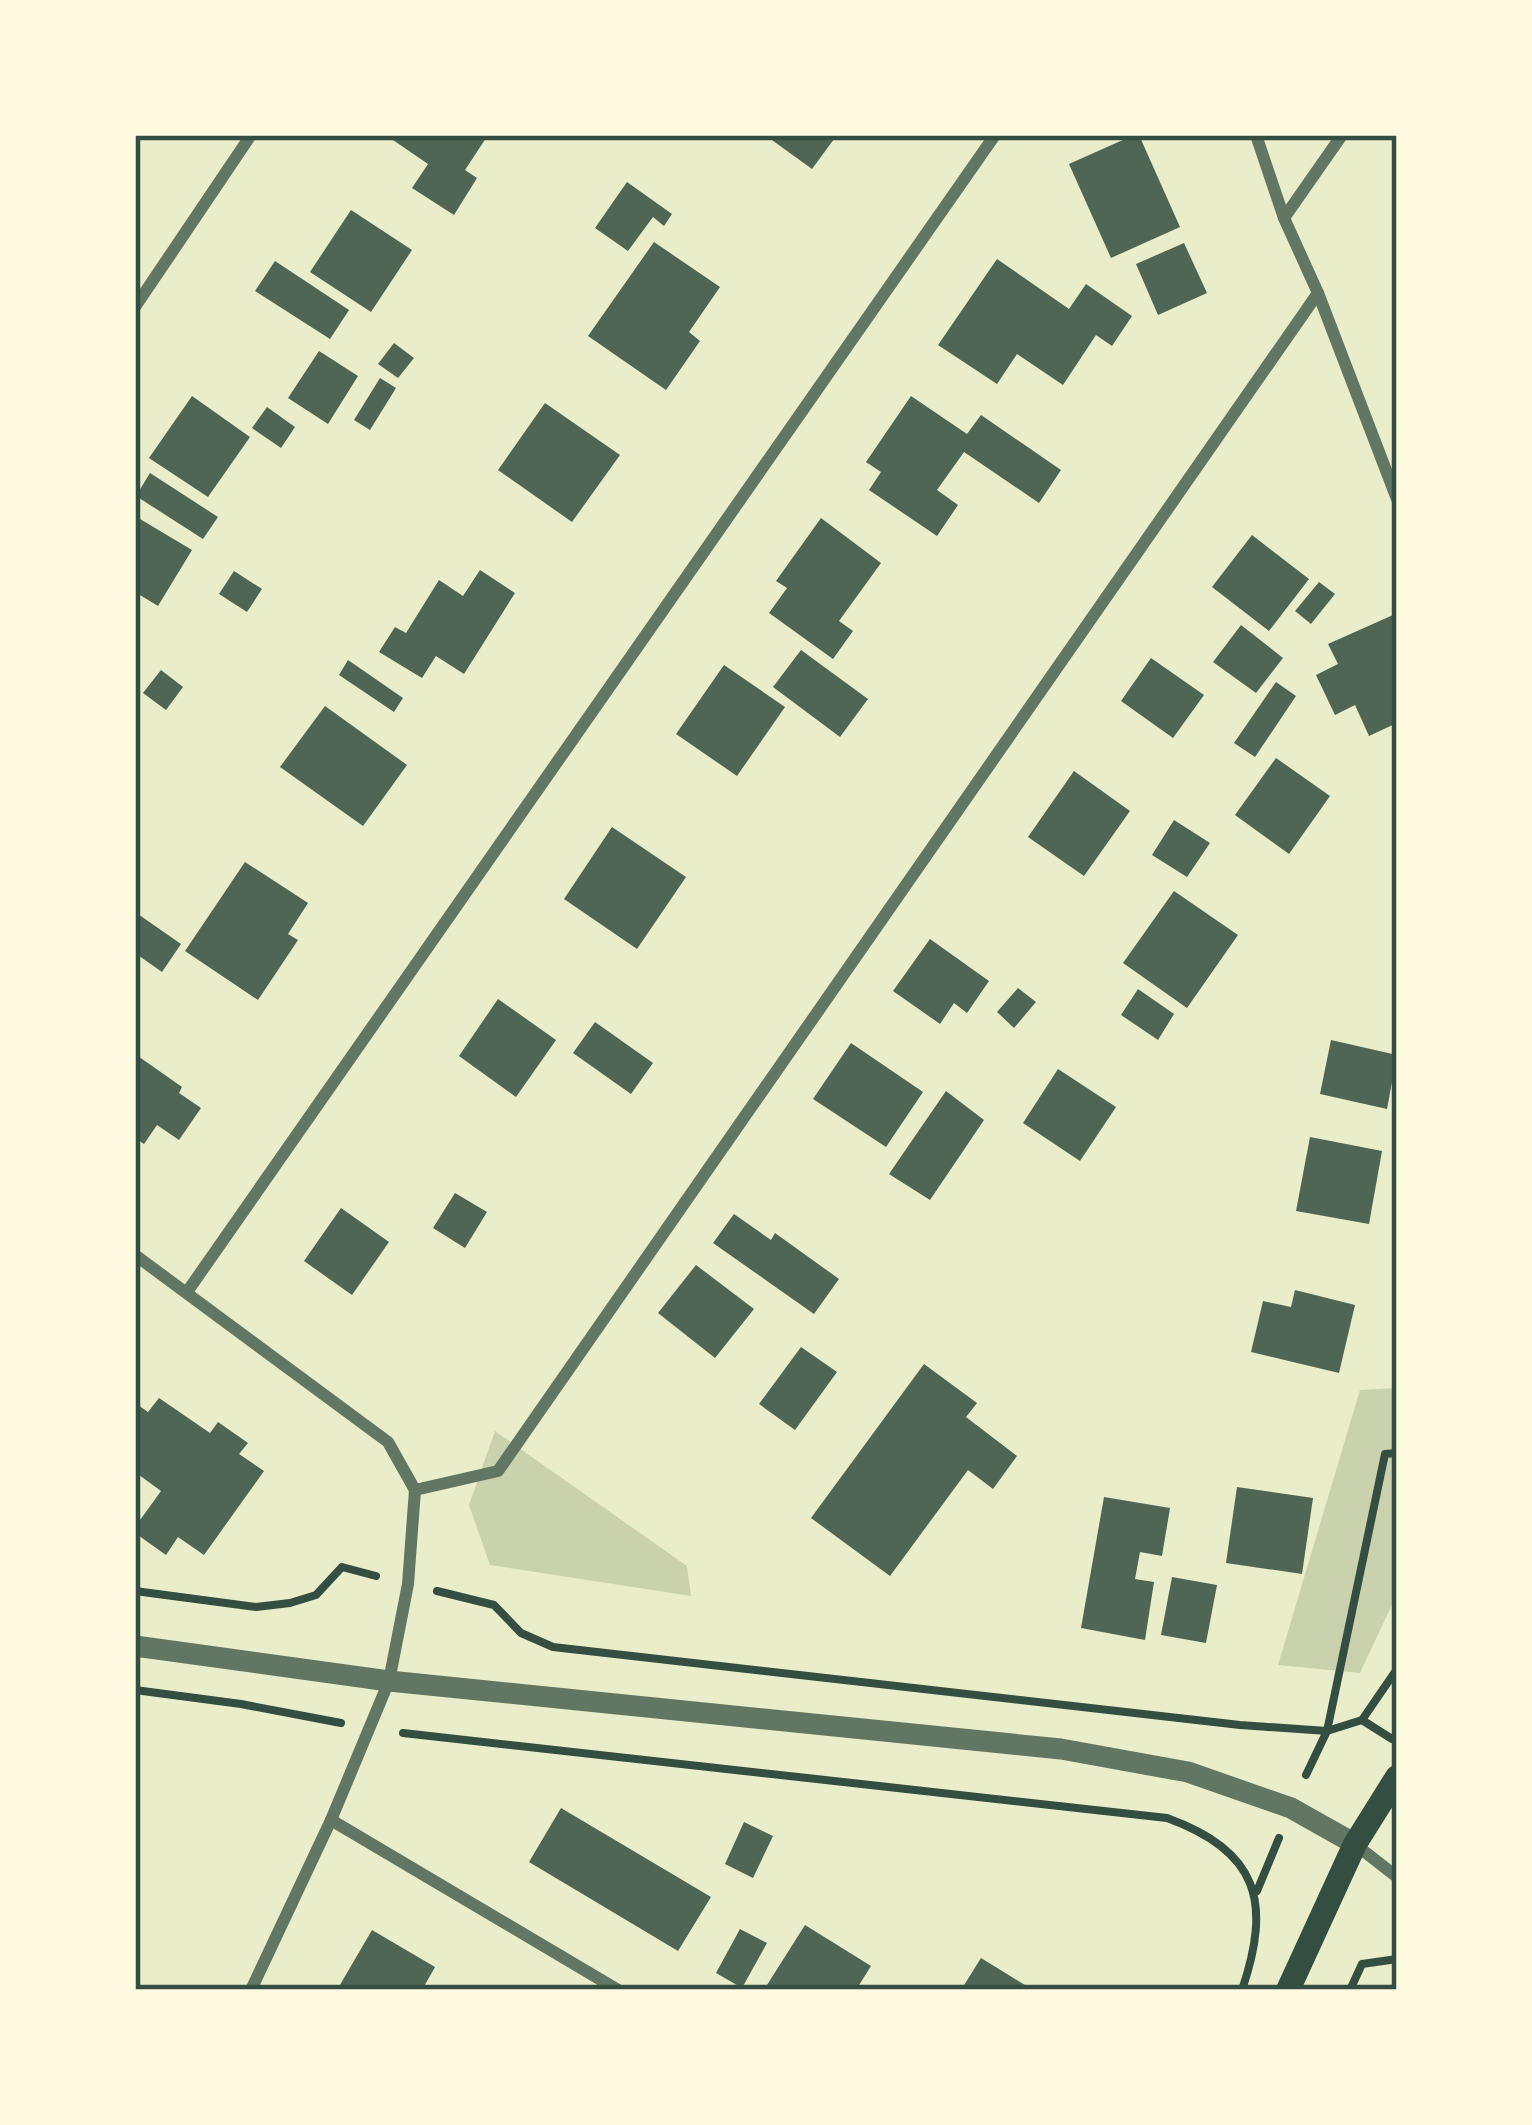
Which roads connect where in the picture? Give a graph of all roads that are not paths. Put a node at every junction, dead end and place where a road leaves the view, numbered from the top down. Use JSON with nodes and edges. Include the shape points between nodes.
{"nodes":[{"id":1,"x":250,"y":135,"type":"edge"},
{"id":2,"x":995,"y":135,"type":"edge"},
{"id":3,"x":1256,"y":135,"type":"edge"},
{"id":4,"x":1342,"y":135,"type":"edge"},
{"id":5,"x":1284,"y":218,"type":"junction"},
{"id":6,"x":1318,"y":293,"type":"junction"},
{"id":7,"x":135,"y":307,"type":"edge"},
{"id":8,"x":1397,"y":499,"type":"edge"},
{"id":9,"x":135,"y":1255,"type":"edge"},
{"id":10,"x":188,"y":1292,"type":"junction"},
{"id":11,"x":415,"y":1490,"type":"junction"},
{"id":12,"x":135,"y":1646,"type":"edge"},
{"id":13,"x":388,"y":1681,"type":"junction"},
{"id":14,"x":1397,"y":1777,"type":"edge"},
{"id":15,"x":332,"y":1820,"type":"junction"},
{"id":16,"x":1355,"y":1844,"type":"junction"},
{"id":17,"x":1397,"y":1877,"type":"edge"},
{"id":18,"x":251,"y":1990,"type":"edge"},
{"id":19,"x":618,"y":1990,"type":"edge"},
{"id":20,"x":1288,"y":1990,"type":"edge"}],
"edges":[{"from":1,"to":7,"type":"street"},
{"from":2,"to":10,"type":"street"},
{"from":3,"to":5,"type":"street"},
{"from":4,"to":5,"type":"street"},
{"from":5,"to":6,"type":"street"},
{"from":6,"to":8,"type":"street"},
{"from":6,"to":11,"type":"street","via":[[498,1471]]},
{"from":9,"to":10,"type":"street"},
{"from":10,"to":11,"type":"street","via":[[388,1442]]},
{"from":11,"to":13,"type":"street","via":[[408,1584]]},
{"from":12,"to":13,"type":"street"},
{"from":13,"to":15,"type":"street"},
{"from":13,"to":16,"type":"street","via":[[1061,1749],[1188,1772],[1291,1808]]},
{"from":14,"to":16,"type":"main road"},
{"from":15,"to":18,"type":"street"},
{"from":15,"to":19,"type":"street"},
{"from":16,"to":17,"type":"street"},
{"from":16,"to":20,"type":"main road"}]}
